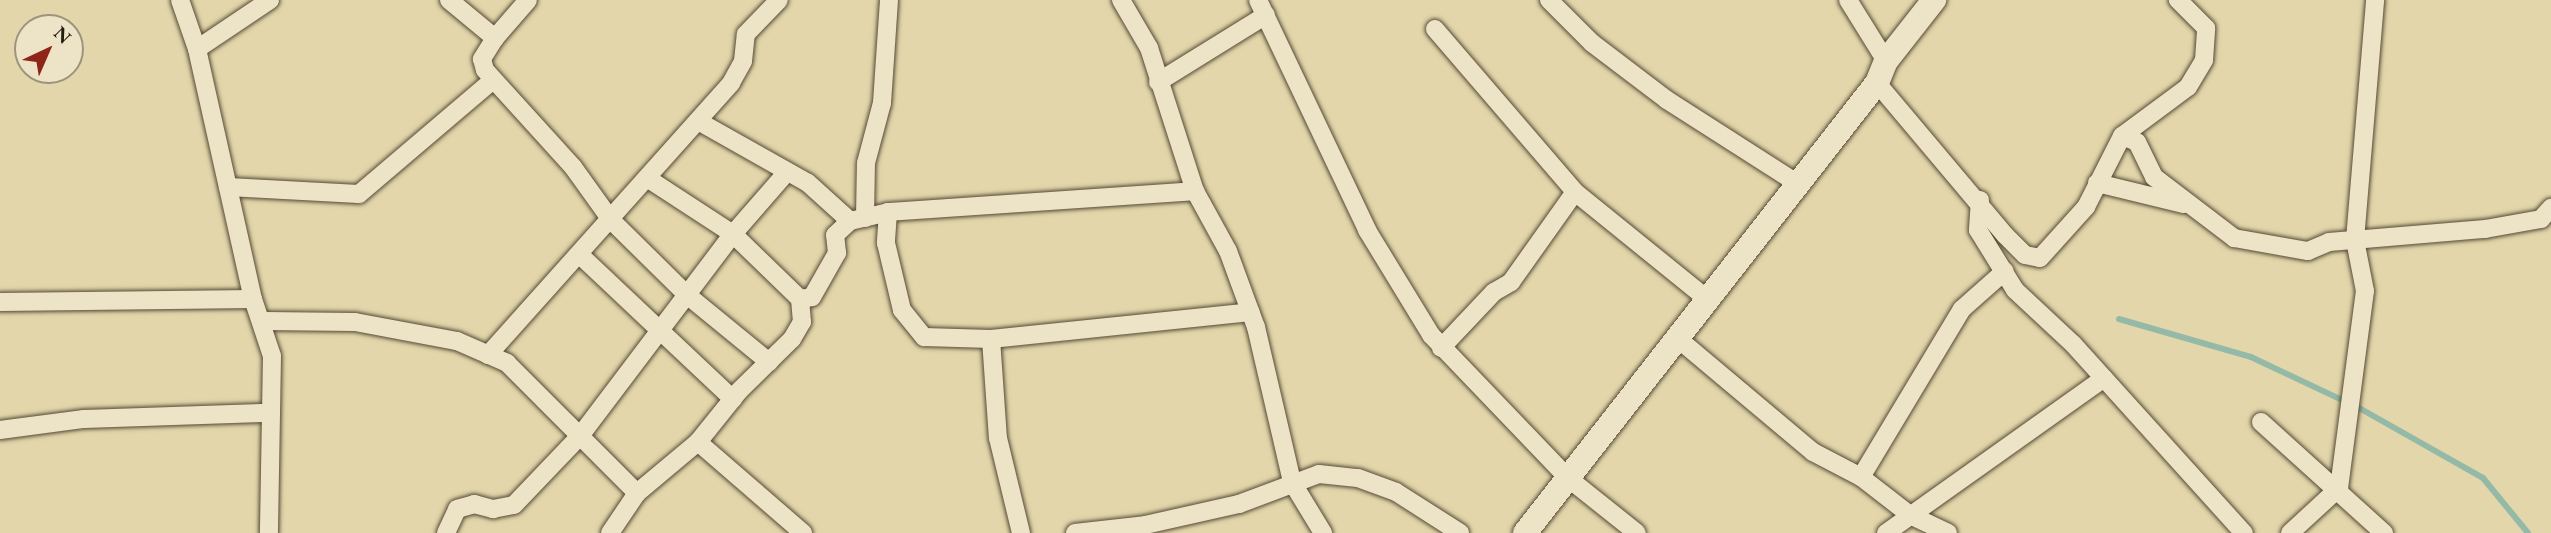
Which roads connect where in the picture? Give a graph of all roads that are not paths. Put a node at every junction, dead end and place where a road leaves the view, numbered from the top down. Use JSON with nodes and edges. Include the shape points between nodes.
{"nodes":[{"id":1,"x":180,"y":0,"type":"edge"},
{"id":2,"x":270,"y":0,"type":"edge"},
{"id":3,"x":449,"y":0,"type":"edge"},
{"id":4,"x":528,"y":0,"type":"edge"},
{"id":5,"x":779,"y":0,"type":"edge"},
{"id":6,"x":889,"y":0,"type":"edge"},
{"id":7,"x":1121,"y":0,"type":"edge"},
{"id":8,"x":1549,"y":0,"type":"edge"},
{"id":9,"x":1848,"y":0,"type":"edge"},
{"id":10,"x":1934,"y":0,"type":"edge"},
{"id":11,"x":2178,"y":0,"type":"edge"},
{"id":12,"x":2375,"y":0,"type":"edge"},
{"id":13,"x":1262,"y":8,"type":"edge"},
{"id":14,"x":1435,"y":29,"type":"dead end"},
{"id":15,"x":495,"y":38,"type":"junction"},
{"id":16,"x":197,"y":49,"type":"junction"},
{"id":17,"x":1882,"y":72,"type":"junction"},
{"id":18,"x":493,"y":80,"type":"junction"},
{"id":19,"x":1158,"y":82,"type":"junction"},
{"id":20,"x":698,"y":121,"type":"junction"},
{"id":21,"x":2122,"y":136,"type":"junction"},
{"id":22,"x":787,"y":172,"type":"junction"},
{"id":23,"x":647,"y":178,"type":"junction"},
{"id":24,"x":1796,"y":182,"type":"junction"},
{"id":25,"x":2097,"y":183,"type":"junction"},
{"id":26,"x":228,"y":187,"type":"junction"},
{"id":27,"x":1195,"y":191,"type":"junction"},
{"id":28,"x":1575,"y":192,"type":"junction"},
{"id":29,"x":1980,"y":200,"type":"junction"},
{"id":30,"x":2190,"y":205,"type":"junction"},
{"id":31,"x":2551,"y":208,"type":"edge"},
{"id":32,"x":888,"y":212,"type":"junction"},
{"id":33,"x":858,"y":219,"type":"junction"},
{"id":34,"x":611,"y":220,"type":"junction"},
{"id":35,"x":733,"y":234,"type":"junction"},
{"id":36,"x":2355,"y":240,"type":"junction"},
{"id":37,"x":580,"y":255,"type":"junction"},
{"id":38,"x":2005,"y":271,"type":"junction"},
{"id":39,"x":687,"y":295,"type":"junction"},
{"id":40,"x":253,"y":299,"type":"junction"},
{"id":41,"x":800,"y":299,"type":"junction"},
{"id":42,"x":1707,"y":299,"type":"junction"},
{"id":43,"x":0,"y":302,"type":"edge"},
{"id":44,"x":1251,"y":312,"type":"junction"},
{"id":45,"x":264,"y":321,"type":"junction"},
{"id":46,"x":659,"y":332,"type":"junction"},
{"id":47,"x":1676,"y":337,"type":"junction"},
{"id":48,"x":991,"y":339,"type":"junction"},
{"id":49,"x":1441,"y":348,"type":"junction"},
{"id":50,"x":488,"y":355,"type":"junction"},
{"id":51,"x":769,"y":362,"type":"junction"},
{"id":52,"x":2104,"y":379,"type":"junction"},
{"id":53,"x":733,"y":400,"type":"junction"},
{"id":54,"x":269,"y":413,"type":"junction"},
{"id":55,"x":2261,"y":422,"type":"dead end"},
{"id":56,"x":0,"y":430,"type":"edge"},
{"id":57,"x":580,"y":436,"type":"junction"},
{"id":58,"x":698,"y":442,"type":"junction"},
{"id":59,"x":1861,"y":477,"type":"junction"},
{"id":60,"x":1568,"y":478,"type":"junction"},
{"id":61,"x":1292,"y":482,"type":"junction"},
{"id":62,"x":2339,"y":488,"type":"junction"},
{"id":63,"x":637,"y":494,"type":"junction"},
{"id":64,"x":1910,"y":515,"type":"junction"},
{"id":65,"x":269,"y":533,"type":"edge"},
{"id":66,"x":446,"y":533,"type":"edge"},
{"id":67,"x":610,"y":533,"type":"edge"},
{"id":68,"x":803,"y":533,"type":"edge"},
{"id":69,"x":1021,"y":533,"type":"edge"},
{"id":70,"x":1075,"y":533,"type":"edge"},
{"id":71,"x":1323,"y":533,"type":"edge"},
{"id":72,"x":1460,"y":533,"type":"edge"},
{"id":73,"x":1525,"y":533,"type":"edge"},
{"id":74,"x":1637,"y":533,"type":"edge"},
{"id":75,"x":1886,"y":533,"type":"edge"},
{"id":76,"x":1948,"y":533,"type":"edge"},
{"id":77,"x":2244,"y":533,"type":"edge"},
{"id":78,"x":2290,"y":533,"type":"edge"},
{"id":79,"x":2385,"y":533,"type":"edge"}],
"edges":[{"from":1,"to":16,"type":"street"},
{"from":2,"to":16,"type":"street"},
{"from":3,"to":15,"type":"street"},
{"from":4,"to":15,"type":"street"},
{"from":5,"to":20,"type":"street","via":[[746,34],[743,61],[731,83]]},
{"from":6,"to":33,"type":"street","via":[[882,103],[866,163]]},
{"from":7,"to":19,"type":"street","via":[[1149,48]]},
{"from":8,"to":24,"type":"street","via":[[1592,43],[1667,100]]},
{"from":9,"to":17,"type":"street"},
{"from":10,"to":17,"type":"main road"},
{"from":11,"to":21,"type":"street","via":[[2206,28],[2204,60],[2188,87]]},
{"from":12,"to":36,"type":"street"},
{"from":13,"to":19,"type":"street"},
{"from":13,"to":49,"type":"street","via":[[1367,230]]},
{"from":14,"to":28,"type":"street"},
{"from":15,"to":18,"type":"street","via":[[481,59]]},
{"from":16,"to":26,"type":"street"},
{"from":17,"to":24,"type":"main road"},
{"from":17,"to":29,"type":"street","via":[[1952,174]]},
{"from":18,"to":26,"type":"street","via":[[359,194]]},
{"from":18,"to":34,"type":"street","via":[[573,167]]},
{"from":19,"to":27,"type":"street"},
{"from":20,"to":22,"type":"street"},
{"from":20,"to":23,"type":"street"},
{"from":21,"to":25,"type":"street"},
{"from":21,"to":30,"type":"street","via":[[2133,137],[2154,177]]},
{"from":22,"to":33,"type":"street"},
{"from":22,"to":35,"type":"street"},
{"from":23,"to":34,"type":"street"},
{"from":23,"to":35,"type":"street"},
{"from":24,"to":42,"type":"main road"},
{"from":25,"to":29,"type":"street","via":[[2086,207],[2040,258],[2025,255]]},
{"from":25,"to":30,"type":"street"},
{"from":26,"to":40,"type":"street"},
{"from":27,"to":32,"type":"street"},
{"from":27,"to":44,"type":"street","via":[[1228,251]]},
{"from":28,"to":42,"type":"street"},
{"from":28,"to":49,"type":"street","via":[[1511,282],[1494,292]]},
{"from":29,"to":38,"type":"street","via":[[1978,230]]},
{"from":30,"to":36,"type":"street","via":[[2234,238],[2308,251],[2329,242]]},
{"from":31,"to":36,"type":"street","via":[[2541,219],[2486,229]]},
{"from":32,"to":33,"type":"street"},
{"from":32,"to":48,"type":"street","via":[[886,243],[902,310],[924,337]]},
{"from":33,"to":41,"type":"street","via":[[835,235],[837,253],[812,297]]},
{"from":34,"to":37,"type":"street"},
{"from":34,"to":39,"type":"street"},
{"from":35,"to":39,"type":"street"},
{"from":35,"to":41,"type":"street"},
{"from":36,"to":62,"type":"street","via":[[2365,291]]},
{"from":37,"to":46,"type":"street"},
{"from":37,"to":50,"type":"street"},
{"from":38,"to":52,"type":"street","via":[[2015,290]]},
{"from":38,"to":59,"type":"street","via":[[1962,309]]},
{"from":39,"to":46,"type":"street"},
{"from":39,"to":51,"type":"street"},
{"from":40,"to":43,"type":"street"},
{"from":40,"to":45,"type":"street"},
{"from":41,"to":51,"type":"street","via":[[802,322]]},
{"from":42,"to":47,"type":"main road"},
{"from":44,"to":48,"type":"street"},
{"from":44,"to":61,"type":"street"},
{"from":45,"to":50,"type":"street","via":[[355,322],[457,341]]},
{"from":45,"to":54,"type":"street","via":[[272,356]]},
{"from":46,"to":53,"type":"street"},
{"from":46,"to":57,"type":"street"},
{"from":47,"to":59,"type":"street","via":[[1812,452]]},
{"from":47,"to":60,"type":"main road"},
{"from":48,"to":69,"type":"street","via":[[998,438]]},
{"from":49,"to":60,"type":"street"},
{"from":50,"to":57,"type":"street","via":[[507,363]]},
{"from":51,"to":53,"type":"street"},
{"from":52,"to":64,"type":"street"},
{"from":52,"to":77,"type":"street"},
{"from":53,"to":58,"type":"street"},
{"from":54,"to":56,"type":"street","via":[[84,419]]},
{"from":54,"to":65,"type":"street"},
{"from":55,"to":62,"type":"street"},
{"from":57,"to":63,"type":"street"},
{"from":57,"to":66,"type":"street","via":[[514,505],[493,509],[474,504],[457,509]]},
{"from":58,"to":63,"type":"street"},
{"from":58,"to":68,"type":"street"},
{"from":59,"to":64,"type":"street"},
{"from":60,"to":73,"type":"main road"},
{"from":60,"to":74,"type":"street"},
{"from":61,"to":70,"type":"street","via":[[1239,505],[1145,525]]},
{"from":61,"to":71,"type":"street"},
{"from":61,"to":72,"type":"street","via":[[1319,474],[1358,478],[1396,492]]},
{"from":62,"to":78,"type":"street"},
{"from":62,"to":79,"type":"street"},
{"from":63,"to":67,"type":"street"},
{"from":64,"to":75,"type":"street"},
{"from":64,"to":76,"type":"street"}]}
